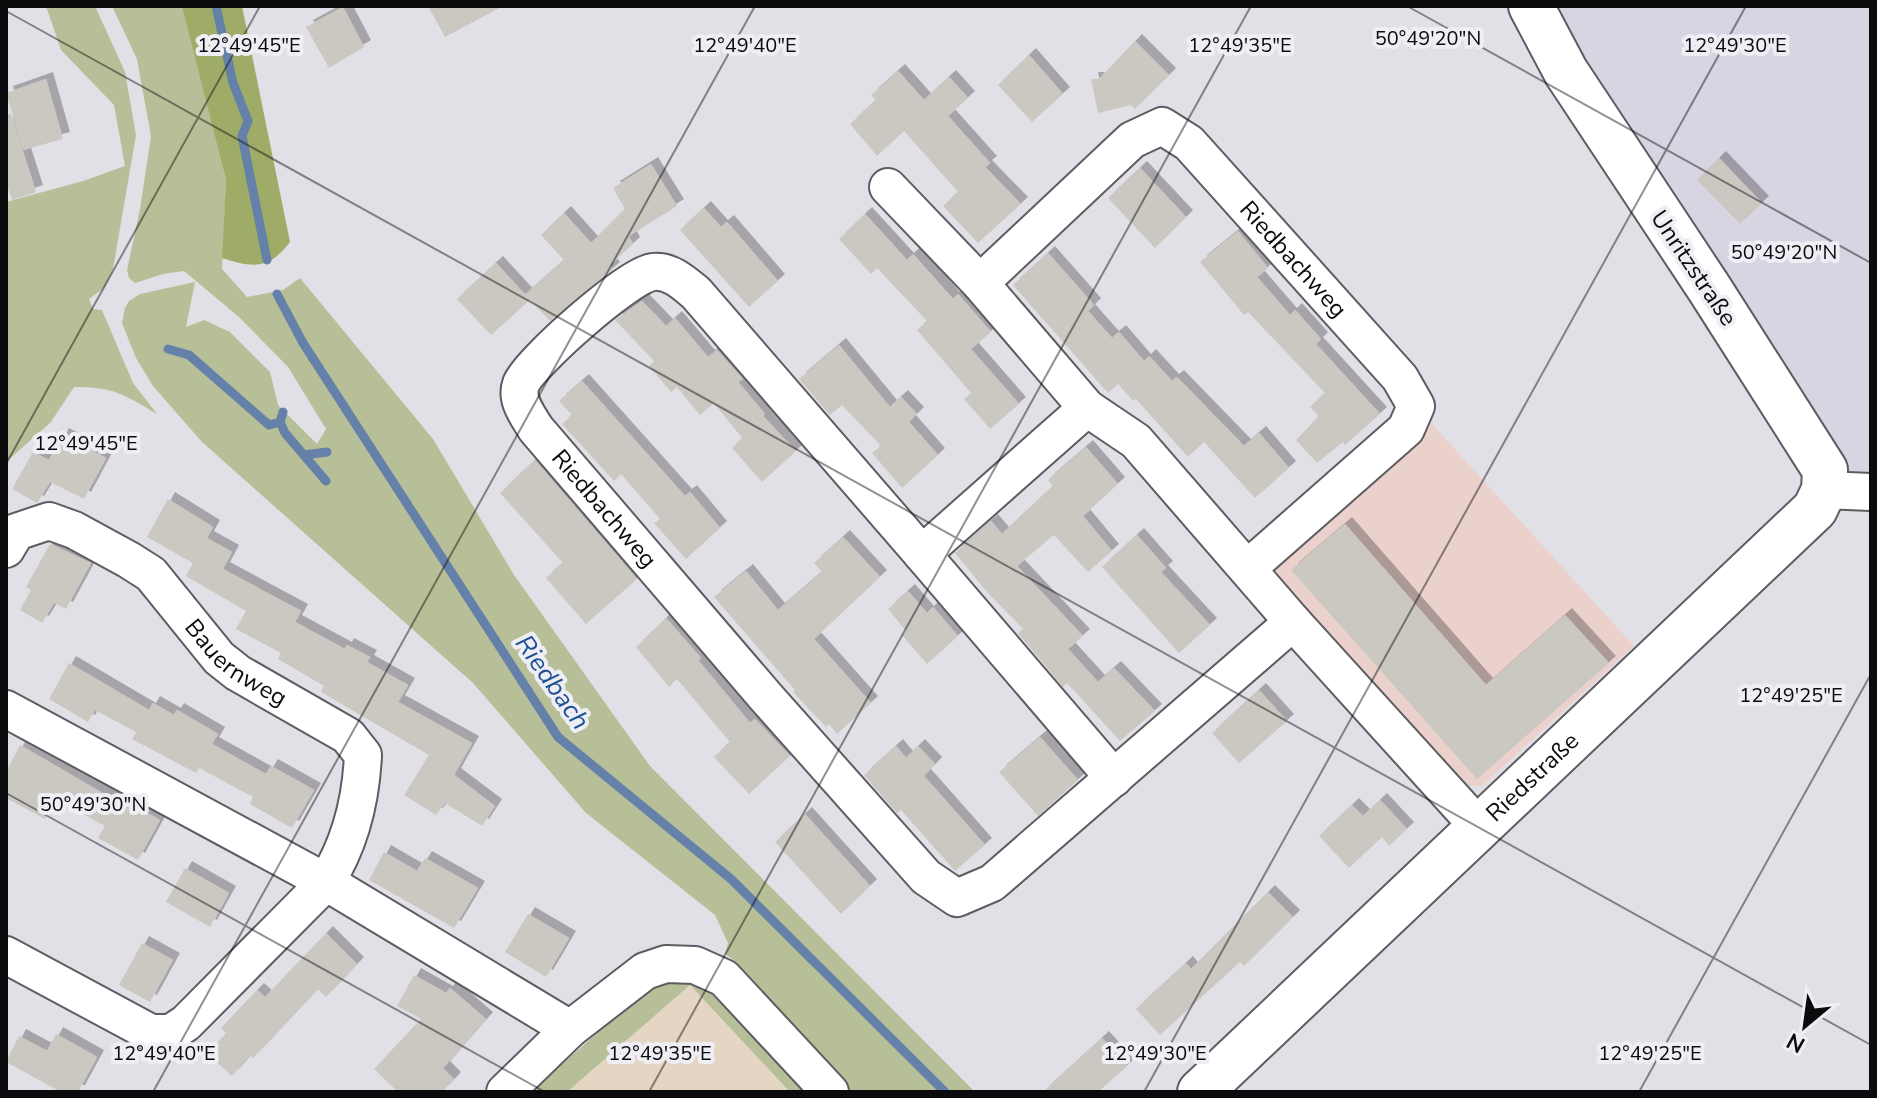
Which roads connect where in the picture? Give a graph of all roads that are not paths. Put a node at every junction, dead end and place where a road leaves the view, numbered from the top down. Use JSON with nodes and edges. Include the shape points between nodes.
{"nodes":[{"id":1,"x":1531,"y":6,"type":"edge"},
{"id":2,"x":888,"y":187,"type":"dead end"},
{"id":3,"x":980,"y":283,"type":"junction"},
{"id":4,"x":1087,"y":408,"type":"junction"},
{"id":5,"x":1824,"y":490,"type":"junction"},
{"id":6,"x":1871,"y":492,"type":"edge"},
{"id":7,"x":6,"y":549,"type":"edge"},
{"id":8,"x":922,"y":554,"type":"junction"},
{"id":9,"x":1248,"y":568,"type":"junction"},
{"id":10,"x":1293,"y":622,"type":"junction"},
{"id":11,"x":6,"y":709,"type":"edge"},
{"id":12,"x":1114,"y":778,"type":"junction"},
{"id":13,"x":1478,"y":826,"type":"junction"},
{"id":14,"x":326,"y":882,"type":"junction"},
{"id":15,"x":6,"y":955,"type":"edge"},
{"id":16,"x":570,"y":1029,"type":"junction"},
{"id":17,"x":505,"y":1092,"type":"edge"},
{"id":18,"x":830,"y":1092,"type":"edge"},
{"id":19,"x":1200,"y":1092,"type":"edge"}],
"edges":[{"from":1,"to":5,"type":"street","name":"Unritzstraße","via":[[1566,72],[1825,470]]},
{"from":2,"to":3,"type":"street"},
{"from":3,"to":4,"type":"street"},
{"from":3,"to":9,"type":"street","name":"Riedbachweg","via":[[1132,140],[1162,126],[1189,143],[1400,378],[1416,406],[1406,429]]},
{"from":4,"to":8,"type":"street"},
{"from":4,"to":9,"type":"street","via":[[1136,441]]},
{"from":5,"to":6,"type":"street"},
{"from":5,"to":13,"type":"street","name":"Riedstraße","via":[[1815,509]]},
{"from":7,"to":14,"type":"street","name":"Bauernweg","via":[[16,532],[49,521],[74,530],[151,574],[219,658],[238,673],[348,736],[363,755],[361,784],[342,856]]},
{"from":8,"to":12,"type":"street","name":"Riedbachweg"},
{"from":8,"to":12,"type":"street","name":"Riedbachweg","via":[[678,277],[653,271],[631,280],[538,360],[520,385],[521,405],[536,429],[926,877],[957,898],[992,883]]},
{"from":9,"to":10,"type":"street"},
{"from":10,"to":12,"type":"street","name":"Riedbachweg"},
{"from":10,"to":13,"type":"street"},
{"from":11,"to":14,"type":"street"},
{"from":13,"to":19,"type":"street","name":"Riedstraße"},
{"from":14,"to":15,"type":"street","name":"Bauernweg","via":[[171,1033],[151,1033]]},
{"from":14,"to":16,"type":"street"},
{"from":16,"to":17,"type":"street"},
{"from":16,"to":18,"type":"street","via":[[645,971],[666,964],[695,965],[724,978]]}]}
